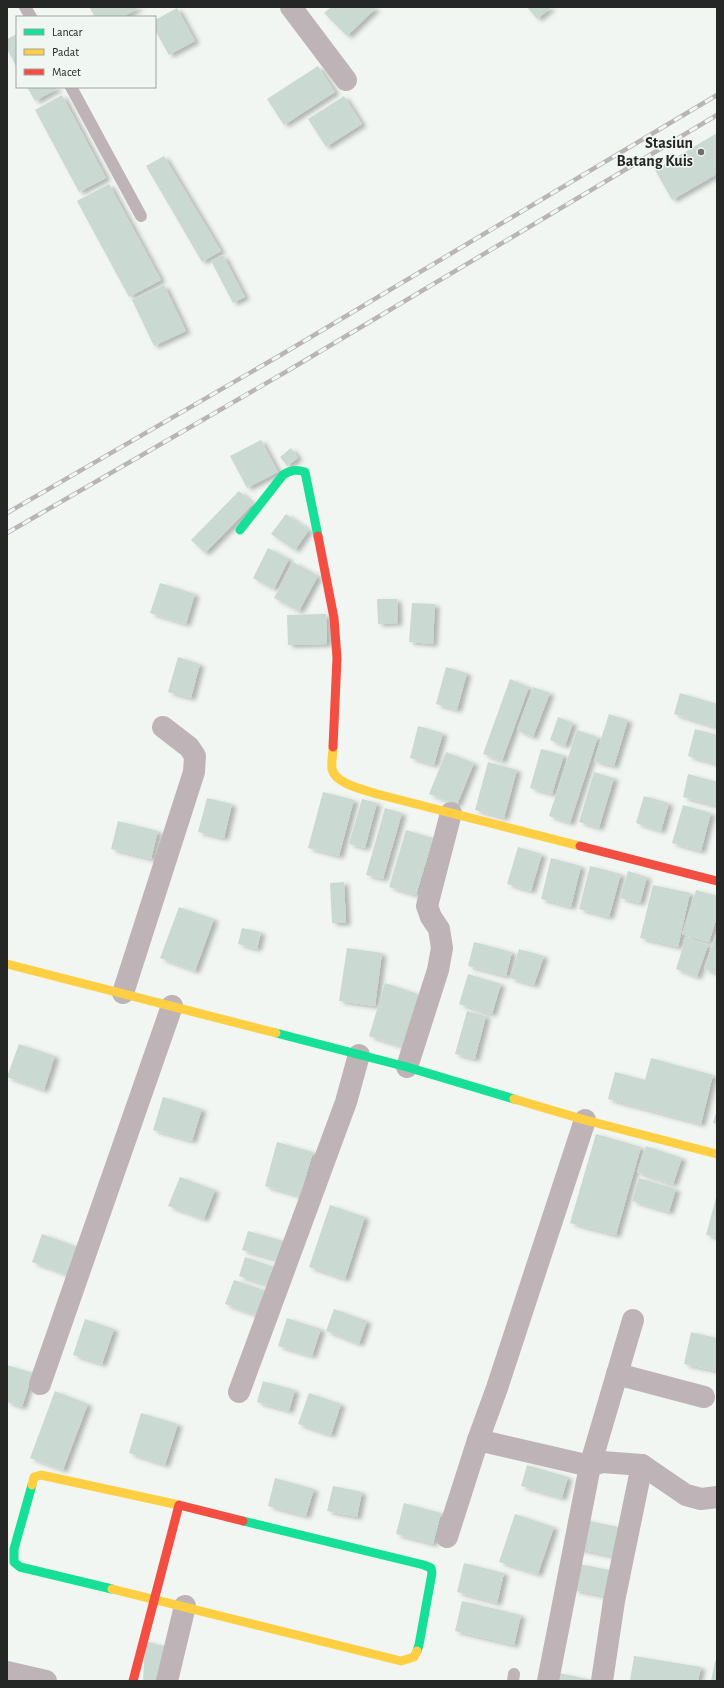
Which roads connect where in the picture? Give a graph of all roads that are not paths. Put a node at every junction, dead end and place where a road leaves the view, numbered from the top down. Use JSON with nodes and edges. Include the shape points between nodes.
{"nodes":[{"id":1,"x":25,"y":7,"type":"edge"},
{"id":2,"x":291,"y":7,"type":"edge"},
{"id":3,"x":30,"y":16,"type":"edge"},
{"id":4,"x":346,"y":80,"type":"dead end"},
{"id":5,"x":72,"y":88,"type":"edge"},
{"id":6,"x":141,"y":216,"type":"dead end"},
{"id":7,"x":240,"y":530,"type":"dead end"},
{"id":8,"x":163,"y":727,"type":"dead end"},
{"id":9,"x":451,"y":813,"type":"junction"},
{"id":10,"x":717,"y":881,"type":"edge"},
{"id":11,"x":7,"y":964,"type":"edge"},
{"id":12,"x":123,"y":993,"type":"junction"},
{"id":13,"x":172,"y":1006,"type":"junction"},
{"id":14,"x":359,"y":1055,"type":"junction"},
{"id":15,"x":407,"y":1067,"type":"junction"},
{"id":16,"x":585,"y":1120,"type":"junction"},
{"id":17,"x":717,"y":1154,"type":"edge"},
{"id":18,"x":633,"y":1320,"type":"dead end"},
{"id":19,"x":618,"y":1374,"type":"junction"},
{"id":20,"x":40,"y":1384,"type":"dead end"},
{"id":21,"x":239,"y":1392,"type":"dead end"},
{"id":22,"x":704,"y":1397,"type":"dead end"},
{"id":23,"x":478,"y":1440,"type":"junction"},
{"id":24,"x":642,"y":1465,"type":"junction"},
{"id":25,"x":590,"y":1466,"type":"junction"},
{"id":26,"x":717,"y":1497,"type":"edge"},
{"id":27,"x":179,"y":1505,"type":"junction"},
{"id":28,"x":447,"y":1537,"type":"dead end"},
{"id":29,"x":154,"y":1599,"type":"junction"},
{"id":30,"x":185,"y":1606,"type":"junction"},
{"id":31,"x":7,"y":1672,"type":"edge"},
{"id":32,"x":46,"y":1681,"type":"edge"},
{"id":33,"x":133,"y":1681,"type":"edge"},
{"id":34,"x":167,"y":1681,"type":"edge"},
{"id":35,"x":548,"y":1681,"type":"edge"},
{"id":36,"x":602,"y":1681,"type":"edge"}],
"edges":[{"from":1,"to":3,"type":"lane"},
{"from":2,"to":4,"type":"street"},
{"from":5,"to":6,"type":"lane"},
{"from":7,"to":9,"type":"street","via":[[286,472],[297,469],[304,472],[334,618],[337,658],[333,774],[350,785]]},
{"from":8,"to":12,"type":"street","via":[[189,747],[195,756],[194,772]]},
{"from":9,"to":10,"type":"street"},
{"from":9,"to":15,"type":"street","via":[[427,906],[442,939],[438,970]]},
{"from":11,"to":12,"type":"street"},
{"from":12,"to":13,"type":"street"},
{"from":13,"to":14,"type":"street"},
{"from":13,"to":20,"type":"street"},
{"from":14,"to":15,"type":"street"},
{"from":14,"to":21,"type":"street","via":[[346,1102]]},
{"from":15,"to":16,"type":"street"},
{"from":16,"to":17,"type":"street"},
{"from":16,"to":23,"type":"street"},
{"from":18,"to":19,"type":"street"},
{"from":19,"to":22,"type":"street"},
{"from":19,"to":25,"type":"street"},
{"from":23,"to":25,"type":"street"},
{"from":23,"to":28,"type":"street"},
{"from":24,"to":25,"type":"street","via":[[602,1462]]},
{"from":24,"to":26,"type":"street","via":[[686,1496],[701,1499]]},
{"from":24,"to":36,"type":"street","via":[[616,1594]]},
{"from":25,"to":35,"type":"street"},
{"from":27,"to":29,"type":"street"},
{"from":27,"to":29,"type":"street","via":[[41,1475],[34,1477],[14,1549],[14,1562],[20,1567]]},
{"from":27,"to":30,"type":"street","via":[[424,1565],[431,1568],[432,1573],[419,1646],[414,1657],[401,1661]]},
{"from":29,"to":30,"type":"street"},
{"from":29,"to":33,"type":"street"},
{"from":30,"to":34,"type":"street"},
{"from":31,"to":32,"type":"street"}]}
